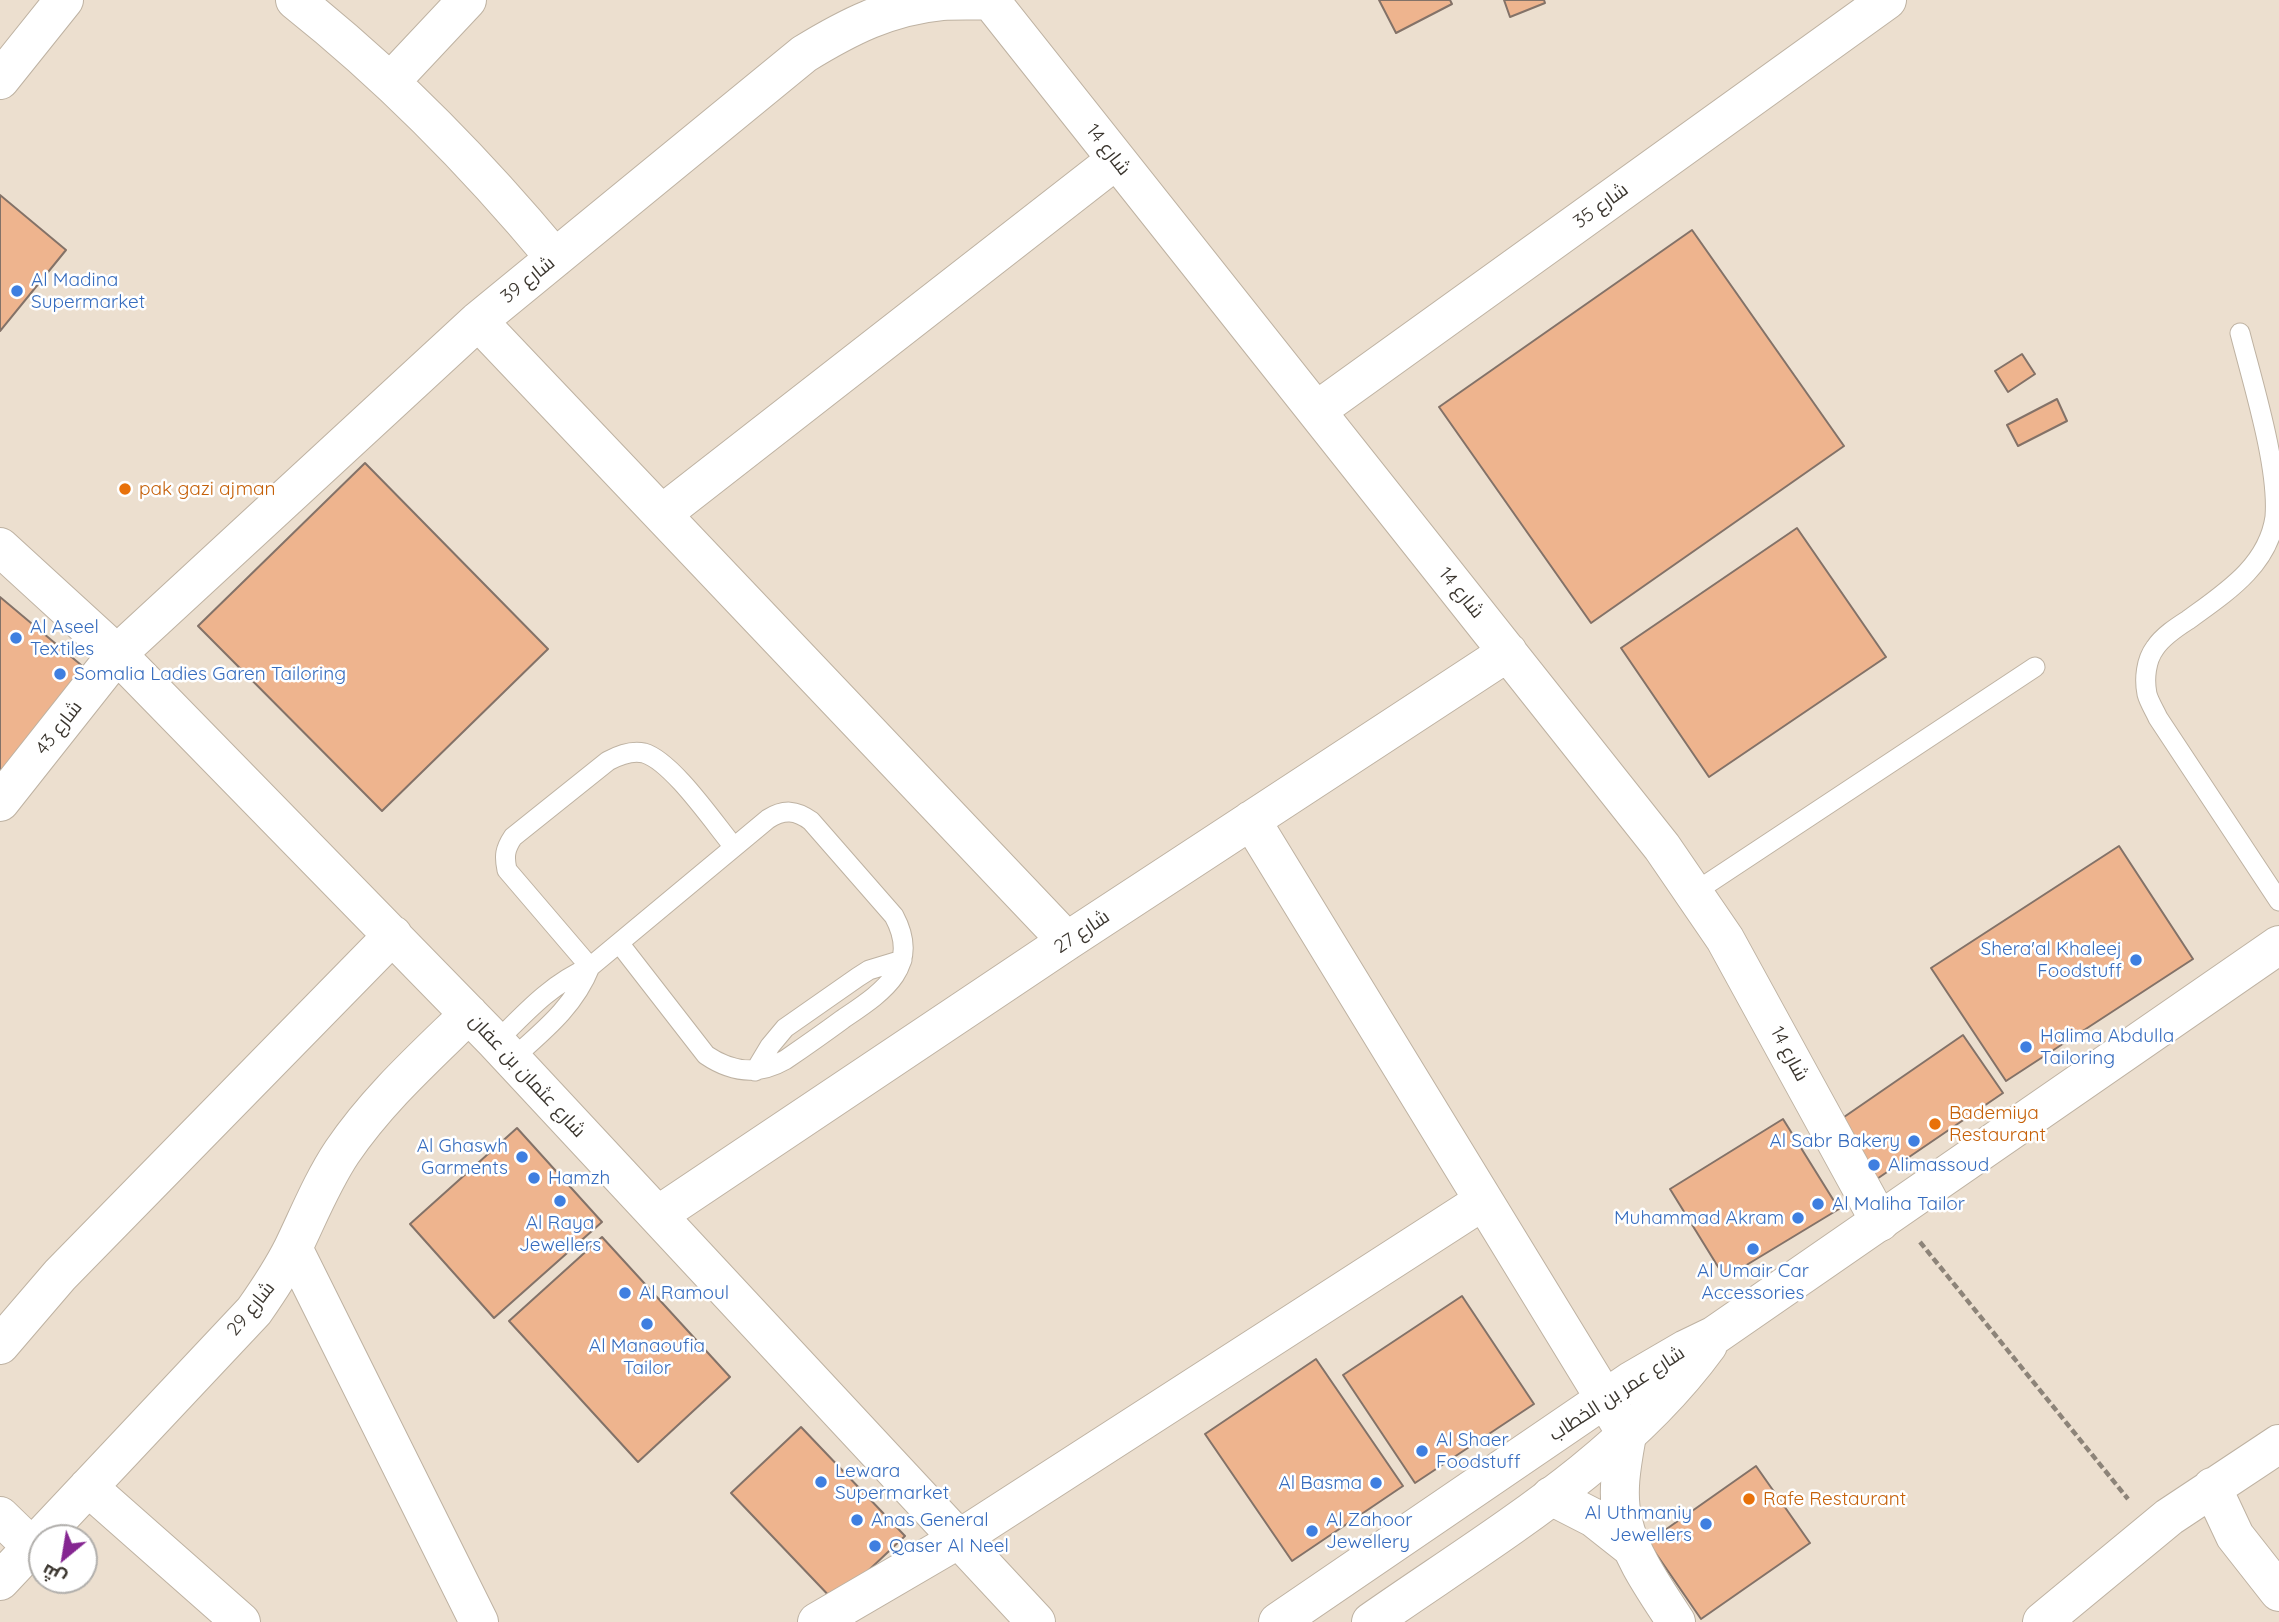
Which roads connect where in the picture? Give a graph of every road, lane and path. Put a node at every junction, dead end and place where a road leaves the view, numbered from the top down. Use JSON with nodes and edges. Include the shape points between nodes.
{"nodes":[{"id":1,"x":64,"y":0,"type":"edge"},
{"id":2,"x":295,"y":0,"type":"edge"},
{"id":3,"x":467,"y":0,"type":"edge"},
{"id":4,"x":991,"y":0,"type":"edge"},
{"id":5,"x":1887,"y":0,"type":"edge"},
{"id":6,"x":0,"y":80,"type":"edge"},
{"id":7,"x":391,"y":80,"type":"junction"},
{"id":8,"x":1116,"y":160,"type":"junction"},
{"id":9,"x":555,"y":258,"type":"junction"},
{"id":10,"x":478,"y":321,"type":"junction"},
{"id":11,"x":2240,"y":333,"type":"dead end"},
{"id":12,"x":1316,"y":411,"type":"junction"},
{"id":13,"x":662,"y":514,"type":"junction"},
{"id":14,"x":0,"y":547,"type":"edge"},
{"id":15,"x":1508,"y":652,"type":"junction"},
{"id":16,"x":117,"y":654,"type":"junction"},
{"id":17,"x":2035,"y":667,"type":"dead end"},
{"id":18,"x":0,"y":802,"type":"edge"},
{"id":19,"x":1251,"y":820,"type":"junction"},
{"id":20,"x":734,"y":847,"type":"junction"},
{"id":21,"x":1695,"y":892,"type":"junction"},
{"id":22,"x":2279,"y":901,"type":"edge"},
{"id":23,"x":393,"y":935,"type":"junction"},
{"id":24,"x":1067,"y":941,"type":"junction"},
{"id":25,"x":619,"y":943,"type":"junction"},
{"id":26,"x":2279,"y":945,"type":"edge"},
{"id":27,"x":902,"y":960,"type":"junction"},
{"id":28,"x":590,"y":967,"type":"junction"},
{"id":29,"x":469,"y":1014,"type":"junction"},
{"id":30,"x":505,"y":1051,"type":"junction"},
{"id":31,"x":755,"y":1071,"type":"junction"},
{"id":32,"x":1483,"y":1201,"type":"junction"},
{"id":33,"x":658,"y":1215,"type":"junction"},
{"id":34,"x":1887,"y":1217,"type":"junction"},
{"id":35,"x":293,"y":1248,"type":"junction"},
{"id":36,"x":1715,"y":1335,"type":"junction"},
{"id":37,"x":0,"y":1345,"type":"edge"},
{"id":38,"x":1605,"y":1399,"type":"junction"},
{"id":39,"x":1627,"y":1435,"type":"junction"},
{"id":40,"x":2279,"y":1444,"type":"edge"},
{"id":41,"x":88,"y":1487,"type":"junction"},
{"id":42,"x":2212,"y":1487,"type":"junction"},
{"id":43,"x":1550,"y":1496,"type":"junction"},
{"id":44,"x":0,"y":1516,"type":"edge"},
{"id":45,"x":53,"y":1524,"type":"edge"},
{"id":46,"x":2153,"y":1530,"type":"junction"},
{"id":47,"x":959,"y":1539,"type":"junction"},
{"id":48,"x":28,"y":1543,"type":"edge"},
{"id":49,"x":1632,"y":1548,"type":"junction"},
{"id":50,"x":28,"y":1551,"type":"edge"},
{"id":51,"x":1375,"y":1556,"type":"junction"},
{"id":52,"x":0,"y":1581,"type":"edge"},
{"id":53,"x":2279,"y":1592,"type":"edge"},
{"id":54,"x":1403,"y":1600,"type":"junction"},
{"id":55,"x":241,"y":1622,"type":"edge"},
{"id":56,"x":479,"y":1622,"type":"edge"},
{"id":57,"x":817,"y":1622,"type":"edge"},
{"id":58,"x":1036,"y":1622,"type":"edge"},
{"id":59,"x":1278,"y":1622,"type":"edge"},
{"id":60,"x":1371,"y":1622,"type":"edge"},
{"id":61,"x":1676,"y":1622,"type":"edge"},
{"id":62,"x":2042,"y":1622,"type":"edge"}],
"edges":[{"from":1,"to":6,"type":"street"},
{"from":2,"to":7,"type":"street"},
{"from":3,"to":7,"type":"street"},
{"from":4,"to":8,"type":"street","name":"شارع 14"},
{"from":4,"to":9,"type":"street","name":"شارع 39","via":[[940,1],[846,28],[804,54]]},
{"from":5,"to":12,"type":"street","name":"شارع 35"},
{"from":7,"to":9,"type":"street","via":[[504,196]]},
{"from":8,"to":12,"type":"street","name":"شارع 14"},
{"from":8,"to":13,"type":"street"},
{"from":9,"to":10,"type":"street","name":"شارع 39"},
{"from":10,"to":13,"type":"street"},
{"from":10,"to":16,"type":"street","name":"شارع 39"},
{"from":11,"to":22,"type":"lane","via":[[2272,459],[2275,518],[2251,570],[2155,648],[2146,671],[2147,696]]},
{"from":12,"to":15,"type":"street","name":"شارع 14"},
{"from":13,"to":24,"type":"street"},
{"from":14,"to":16,"type":"street","name":"شارع عثمان بن عفان"},
{"from":15,"to":19,"type":"street","name":"شارع 27"},
{"from":15,"to":21,"type":"street","name":"شارع 14"},
{"from":16,"to":18,"type":"street","name":"شارع 43"},
{"from":16,"to":23,"type":"street","name":"شارع عثمان بن عفان"},
{"from":17,"to":21,"type":"lane"},
{"from":19,"to":24,"type":"street","name":"شارع 27"},
{"from":19,"to":32,"type":"street"},
{"from":20,"to":25,"type":"lane"},
{"from":20,"to":27,"type":"lane","via":[[779,813],[802,814],[894,916],[902,937]]},
{"from":20,"to":28,"type":"lane","via":[[660,760],[642,753],[625,753],[608,761],[513,837],[504,858],[507,870]]},
{"from":21,"to":34,"type":"street","name":"شارع 14"},
{"from":23,"to":29,"type":"street","name":"شارع عثمان بن عفان"},
{"from":23,"to":37,"type":"street","via":[[60,1275]]},
{"from":24,"to":33,"type":"street","name":"شارع 27"},
{"from":25,"to":28,"type":"lane"},
{"from":25,"to":31,"type":"lane","via":[[706,1055],[720,1065]]},
{"from":26,"to":34,"type":"street","name":"شارع عمر بن الخطاب"},
{"from":27,"to":31,"type":"lane","via":[[884,991],[785,1060]]},
{"from":27,"to":31,"type":"lane","via":[[858,976],[793,1021],[777,1036]]},
{"from":28,"to":30,"type":"lane","via":[[547,992]]},
{"from":28,"to":30,"type":"lane","via":[[569,1005]]},
{"from":29,"to":30,"type":"street","name":"شارع عثمان بن عفان"},
{"from":29,"to":35,"type":"street","name":"شارع 29","via":[[385,1096],[363,1124],[324,1183]]},
{"from":30,"to":33,"type":"street","name":"شارع عثمان بن عفان"},
{"from":32,"to":38,"type":"street"},
{"from":32,"to":47,"type":"street"},
{"from":33,"to":47,"type":"street","name":"شارع عثمان بن عفان"},
{"from":34,"to":36,"type":"street","name":"شارع عمر بن الخطاب"},
{"from":34,"to":46,"type":"path"},
{"from":35,"to":41,"type":"street","name":"شارع 29","via":[[254,1311]]},
{"from":35,"to":56,"type":"street"},
{"from":36,"to":38,"type":"street","name":"شارع عمر بن الخطاب"},
{"from":36,"to":39,"type":"street","name":"شارع عمر بن الخطاب","via":[[1674,1388]]},
{"from":38,"to":39,"type":"street"},
{"from":38,"to":51,"type":"street","name":"شارع عمر بن الخطاب"},
{"from":39,"to":43,"type":"street","name":"شارع عمر بن الخطاب"},
{"from":39,"to":49,"type":"street","via":[[1620,1492]]},
{"from":40,"to":42,"type":"street"},
{"from":41,"to":45,"type":"street","name":"شارع 29"},
{"from":41,"to":55,"type":"street"},
{"from":42,"to":46,"type":"street"},
{"from":42,"to":53,"type":"street","via":[[2235,1535]]},
{"from":43,"to":49,"type":"street","via":[[1594,1518]]},
{"from":43,"to":54,"type":"street","name":"شارع عمر بن الخطاب"},
{"from":44,"to":48,"type":"street"},
{"from":46,"to":62,"type":"street"},
{"from":47,"to":57,"type":"street"},
{"from":47,"to":58,"type":"street","name":"شارع عثمان بن عفان"},
{"from":49,"to":61,"type":"street"},
{"from":50,"to":52,"type":"street","name":"شارع 29"},
{"from":51,"to":54,"type":"street","via":[[1395,1561],[1403,1569],[1407,1590]]},
{"from":51,"to":59,"type":"street","name":"شارع عمر بن الخطاب"},
{"from":54,"to":60,"type":"street","name":"شارع عمر بن الخطاب"}]}
